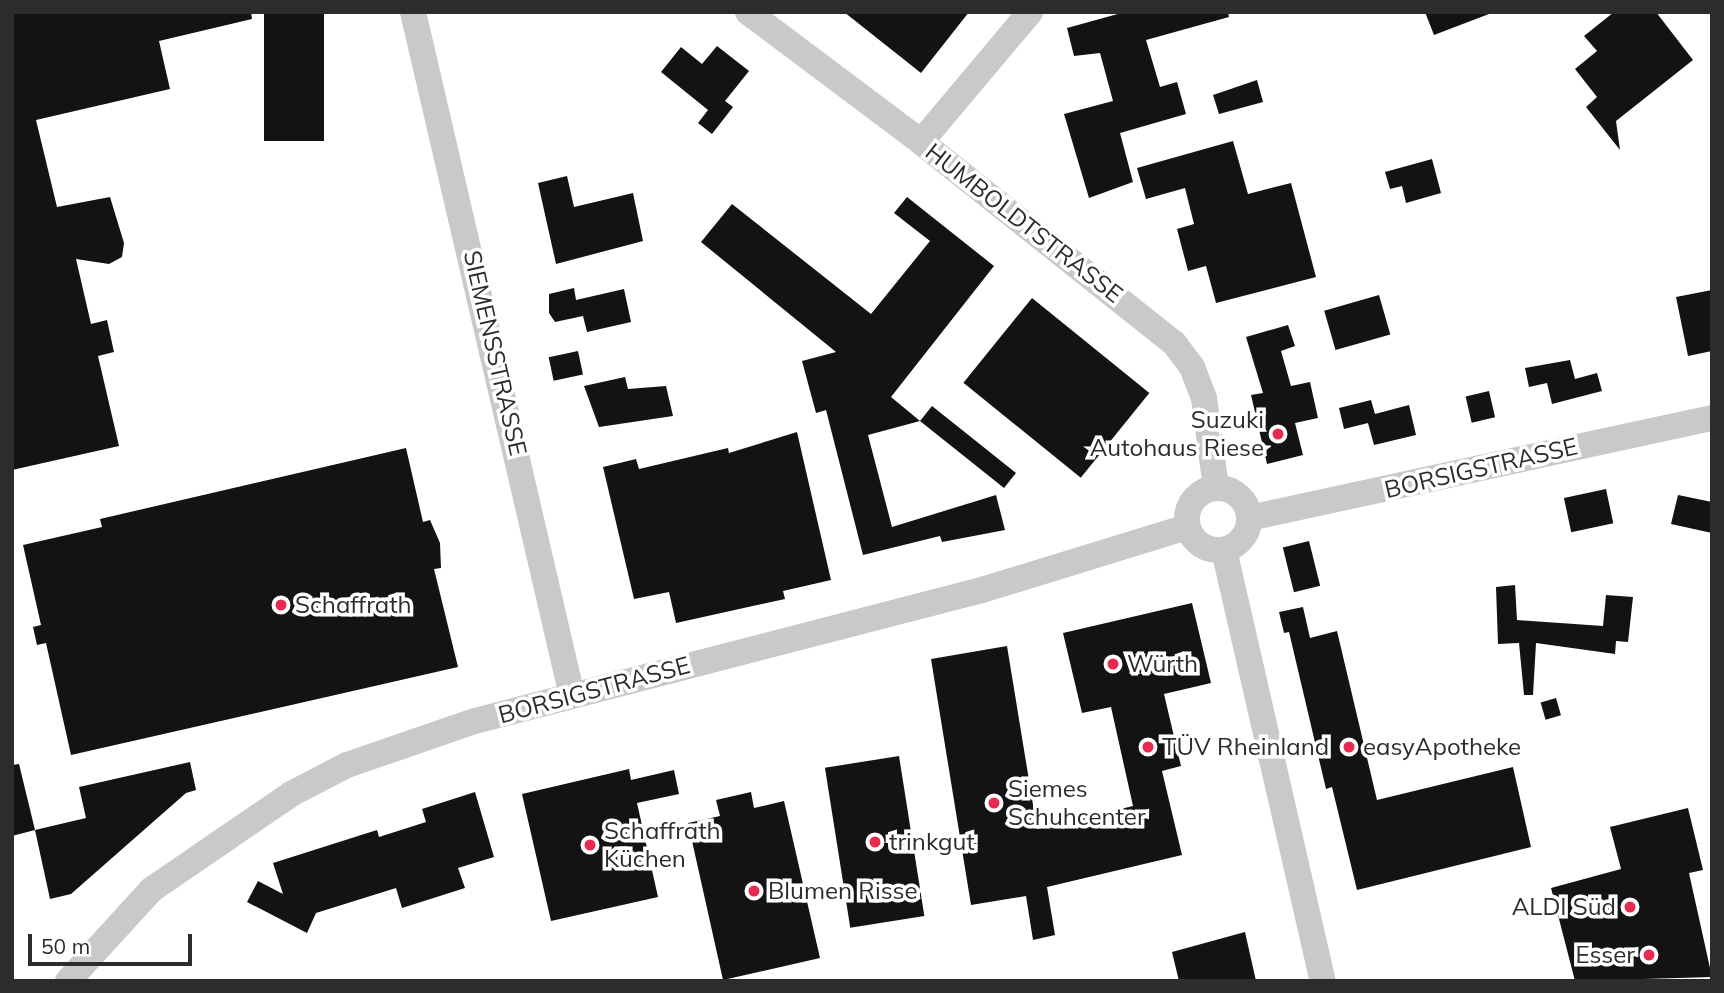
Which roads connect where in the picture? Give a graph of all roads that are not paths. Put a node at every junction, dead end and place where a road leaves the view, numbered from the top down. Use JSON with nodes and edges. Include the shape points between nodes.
{"nodes":[{"id":1,"x":413,"y":12,"type":"edge"},
{"id":2,"x":748,"y":12,"type":"edge"},
{"id":3,"x":1030,"y":12,"type":"edge"},
{"id":4,"x":921,"y":142,"type":"junction"},
{"id":5,"x":1712,"y":418,"type":"edge"},
{"id":6,"x":1216,"y":488,"type":"junction"},
{"id":7,"x":1249,"y":518,"type":"junction"},
{"id":8,"x":1187,"y":527,"type":"junction"},
{"id":9,"x":1224,"y":550,"type":"junction"},
{"id":10,"x":572,"y":695,"type":"junction"},
{"id":11,"x":68,"y":981,"type":"edge"},
{"id":12,"x":1323,"y":981,"type":"edge"}],
"edges":[{"from":1,"to":10,"type":"street","name":"SIEMENSSTRASSE"},
{"from":2,"to":4,"type":"street","name":"HUMBOLDTSTRASSE"},
{"from":3,"to":4,"type":"street"},
{"from":4,"to":6,"type":"street","name":"HUMBOLDTSTRASSE","via":[[1174,343],[1192,367],[1204,398]]},
{"from":5,"to":7,"type":"street","name":"BORSIGSTRASSE"},
{"from":6,"to":7,"type":"street","via":[[1235,493]]},
{"from":6,"to":8,"type":"street","via":[[1193,501]]},
{"from":7,"to":9,"type":"street","via":[[1242,539]]},
{"from":8,"to":9,"type":"street","via":[[1197,543]]},
{"from":8,"to":10,"type":"street","name":"BORSIGSTRASSE","via":[[982,590]]},
{"from":9,"to":12,"type":"street"},
{"from":10,"to":11,"type":"street","name":"BORSIGSTRASSE","via":[[402,744],[347,765],[292,794],[151,890]]}]}
